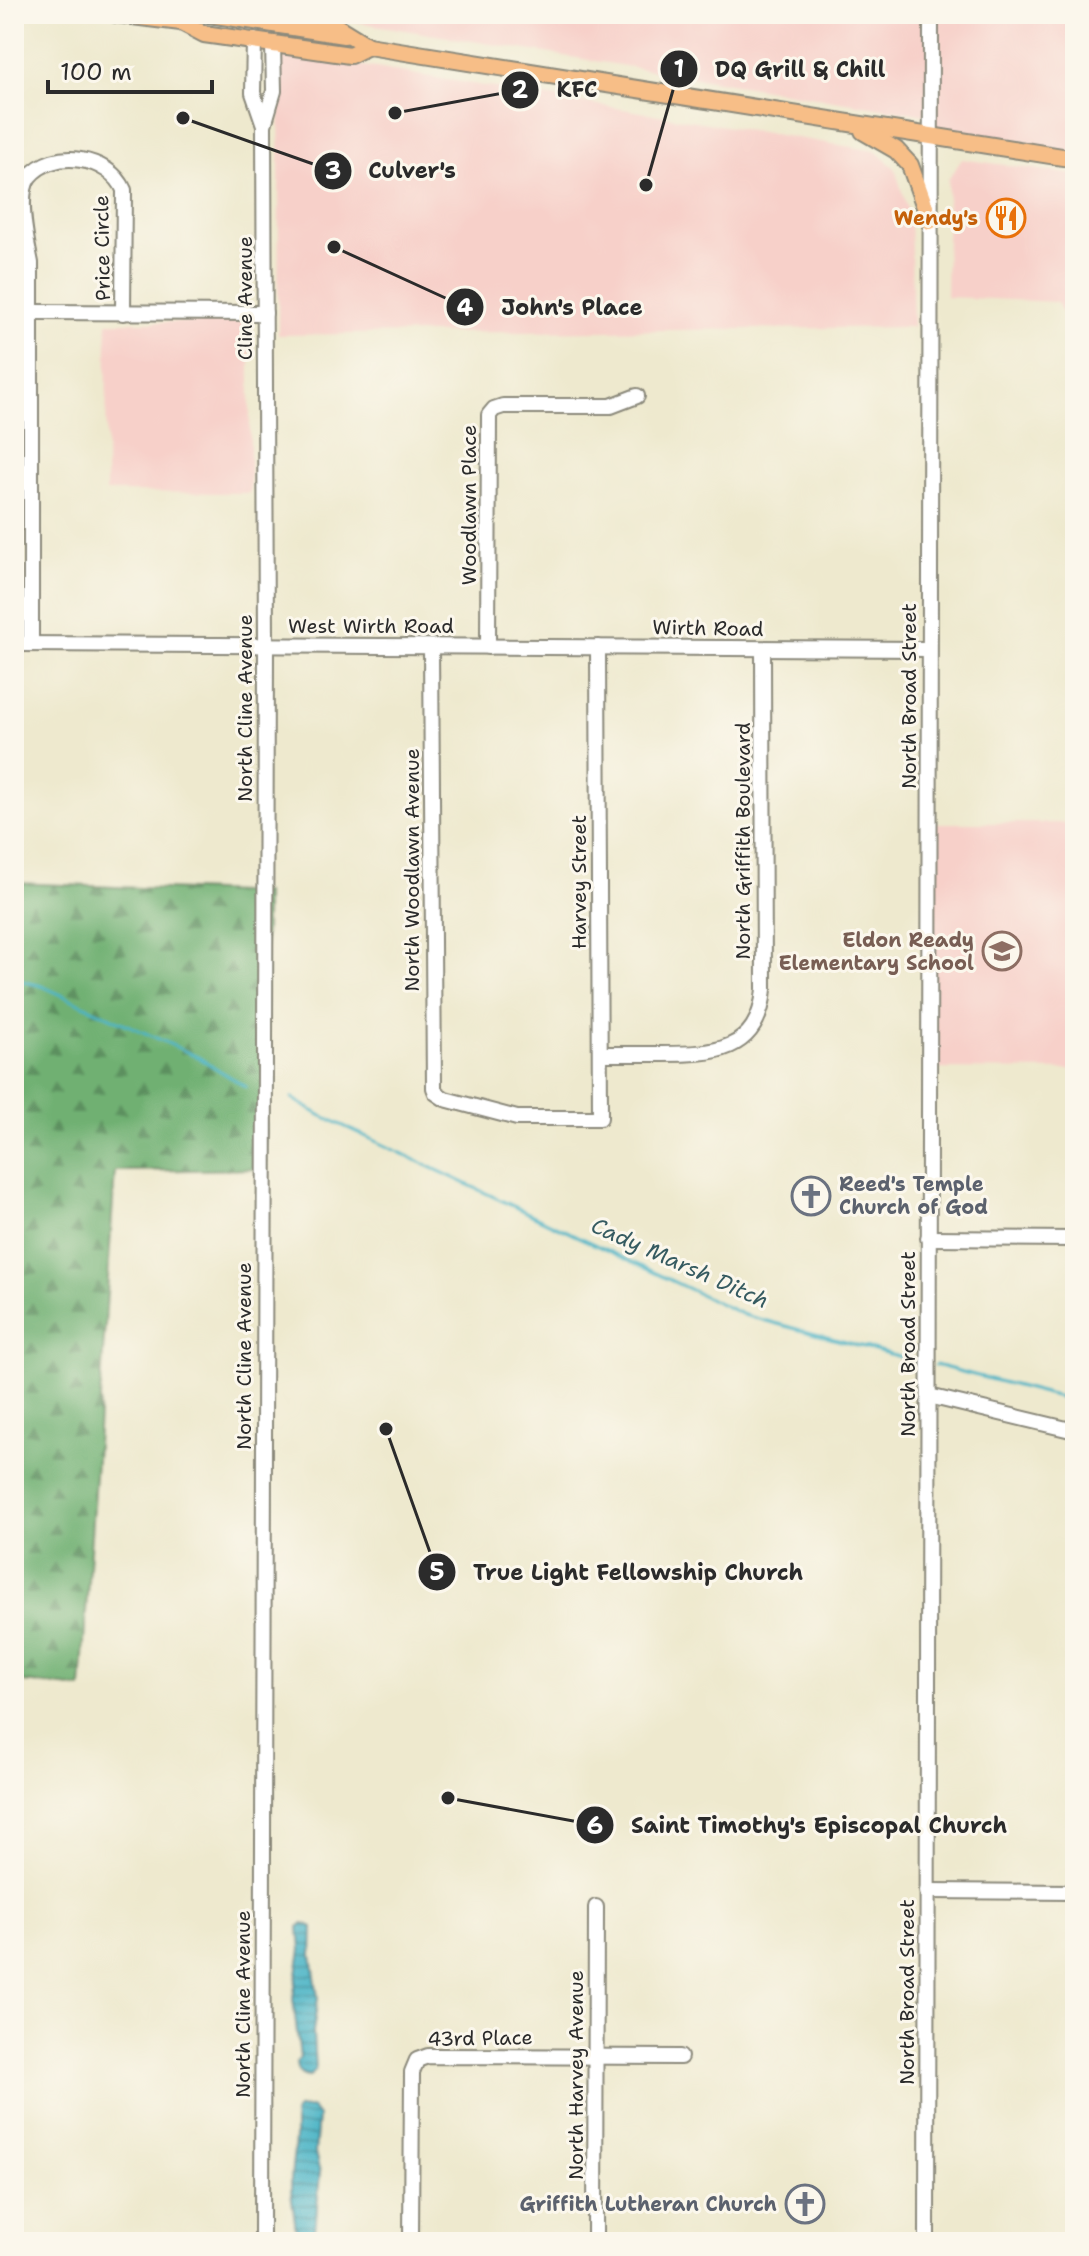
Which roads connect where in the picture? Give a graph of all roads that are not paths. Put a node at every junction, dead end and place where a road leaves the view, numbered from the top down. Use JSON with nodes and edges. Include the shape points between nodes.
{"nodes":[{"id":1,"x":116,"y":14,"type":"edge"},
{"id":2,"x":206,"y":14,"type":"edge"},
{"id":3,"x":316,"y":14,"type":"edge"},
{"id":4,"x":931,"y":14,"type":"edge"},
{"id":5,"x":256,"y":17,"type":"edge"},
{"id":6,"x":274,"y":18,"type":"edge"},
{"id":7,"x":181,"y":22,"type":"junction"},
{"id":8,"x":353,"y":37,"type":"junction"},
{"id":9,"x":254,"y":40,"type":"junction"},
{"id":10,"x":273,"y":43,"type":"junction"},
{"id":11,"x":368,"y":46,"type":"junction"},
{"id":12,"x":851,"y":124,"type":"junction"},
{"id":13,"x":264,"y":125,"type":"junction"},
{"id":14,"x":931,"y":137,"type":"junction"},
{"id":15,"x":1075,"y":159,"type":"edge"},
{"id":16,"x":14,"y":177,"type":"edge"},
{"id":17,"x":30,"y":177,"type":"junction"},
{"id":18,"x":930,"y":221,"type":"junction"},
{"id":19,"x":31,"y":312,"type":"junction"},
{"id":20,"x":123,"y":313,"type":"junction"},
{"id":21,"x":265,"y":313,"type":"junction"},
{"id":22,"x":637,"y":396,"type":"dead end"},
{"id":23,"x":265,"y":471,"type":"joint"},
{"id":24,"x":14,"y":644,"type":"edge"},
{"id":25,"x":31,"y":644,"type":"junction"},
{"id":26,"x":266,"y":646,"type":"junction"},
{"id":27,"x":431,"y":647,"type":"junction"},
{"id":28,"x":488,"y":647,"type":"junction"},
{"id":29,"x":598,"y":647,"type":"junction"},
{"id":30,"x":763,"y":649,"type":"junction"},
{"id":31,"x":928,"y":649,"type":"junction"},
{"id":32,"x":600,"y":1054,"type":"junction"},
{"id":33,"x":600,"y":1118,"type":"joint"},
{"id":34,"x":928,"y":1238,"type":"junction"},
{"id":35,"x":1075,"y":1239,"type":"edge"},
{"id":36,"x":929,"y":1396,"type":"junction"},
{"id":37,"x":1075,"y":1431,"type":"edge"},
{"id":38,"x":927,"y":1891,"type":"junction"},
{"id":39,"x":1075,"y":1892,"type":"edge"},
{"id":40,"x":596,"y":1907,"type":"dead end"},
{"id":41,"x":596,"y":2057,"type":"junction"},
{"id":42,"x":680,"y":2057,"type":"dead end"},
{"id":43,"x":262,"y":2242,"type":"edge"},
{"id":44,"x":411,"y":2242,"type":"edge"},
{"id":45,"x":595,"y":2242,"type":"edge"},
{"id":46,"x":927,"y":2242,"type":"edge"}],
"edges":[{"from":1,"to":7,"type":"main road"},
{"from":2,"to":5,"type":"main road"},
{"from":2,"to":7,"type":"main road"},
{"from":3,"to":8,"type":"main road"},
{"from":4,"to":14,"type":"street","name":"North Broad Street"},
{"from":5,"to":6,"type":"main road"},
{"from":5,"to":9,"type":"main road","name":"Cline Avenue"},
{"from":6,"to":8,"type":"main road"},
{"from":6,"to":10,"type":"main road","name":"Cline Avenue"},
{"from":7,"to":9,"type":"main road","via":[[204,34]]},
{"from":8,"to":11,"type":"main road"},
{"from":9,"to":10,"type":"main road"},
{"from":9,"to":13,"type":"street","name":"Cline Avenue","via":[[253,93]]},
{"from":10,"to":11,"type":"main road","via":[[350,55]]},
{"from":10,"to":13,"type":"street","name":"Cline Avenue","via":[[274,91]]},
{"from":11,"to":12,"type":"main road"},
{"from":12,"to":14,"type":"main road"},
{"from":12,"to":18,"type":"main road","via":[[896,150],[910,165]]},
{"from":13,"to":21,"type":"street","name":"Cline Avenue"},
{"from":14,"to":15,"type":"main road"},
{"from":14,"to":18,"type":"street","name":"North Broad Street"},
{"from":16,"to":17,"type":"street"},
{"from":17,"to":19,"type":"street","via":[[24,227],[31,263]]},
{"from":17,"to":20,"type":"street","name":"Price Circle","via":[[71,159],[98,164],[119,179],[124,190]]},
{"from":18,"to":31,"type":"street","name":"North Broad Street"},
{"from":19,"to":20,"type":"street"},
{"from":19,"to":25,"type":"street"},
{"from":20,"to":21,"type":"street"},
{"from":21,"to":23,"type":"street","name":"Cline Avenue"},
{"from":22,"to":28,"type":"street","name":"Woodlawn Place","via":[[611,406],[503,406],[491,412]]},
{"from":23,"to":26,"type":"street","name":"North Cline Avenue"},
{"from":24,"to":25,"type":"street","name":"West Wirth Road"},
{"from":25,"to":26,"type":"street","name":"West Wirth Road"},
{"from":26,"to":27,"type":"street","name":"West Wirth Road"},
{"from":26,"to":43,"type":"street","name":"North Cline Avenue"},
{"from":27,"to":28,"type":"street","name":"West Wirth Road"},
{"from":27,"to":33,"type":"street","name":"North Woodlawn Avenue","via":[[436,1093],[517,1118]]},
{"from":28,"to":29,"type":"street","name":"Wirth Road"},
{"from":29,"to":30,"type":"street","name":"Wirth Road"},
{"from":29,"to":32,"type":"street","name":"Harvey Street"},
{"from":30,"to":31,"type":"street","name":"Wirth Road"},
{"from":30,"to":32,"type":"street","name":"North Griffith Boulevard","via":[[764,989],[759,1012],[750,1030],[717,1052]]},
{"from":31,"to":34,"type":"street","name":"North Broad Street"},
{"from":32,"to":33,"type":"street","name":"Harvey Street"},
{"from":34,"to":35,"type":"street"},
{"from":34,"to":36,"type":"street","name":"North Broad Street"},
{"from":36,"to":37,"type":"street"},
{"from":36,"to":38,"type":"street","name":"North Broad Street"},
{"from":38,"to":39,"type":"street"},
{"from":38,"to":46,"type":"street","name":"North Broad Street"},
{"from":40,"to":41,"type":"street","name":"North Harvey Avenue"},
{"from":41,"to":42,"type":"street","name":"43rd Place"},
{"from":41,"to":44,"type":"street","name":"43rd Place","via":[[428,2056],[414,2063]]},
{"from":41,"to":45,"type":"street","name":"North Harvey Avenue"}]}
